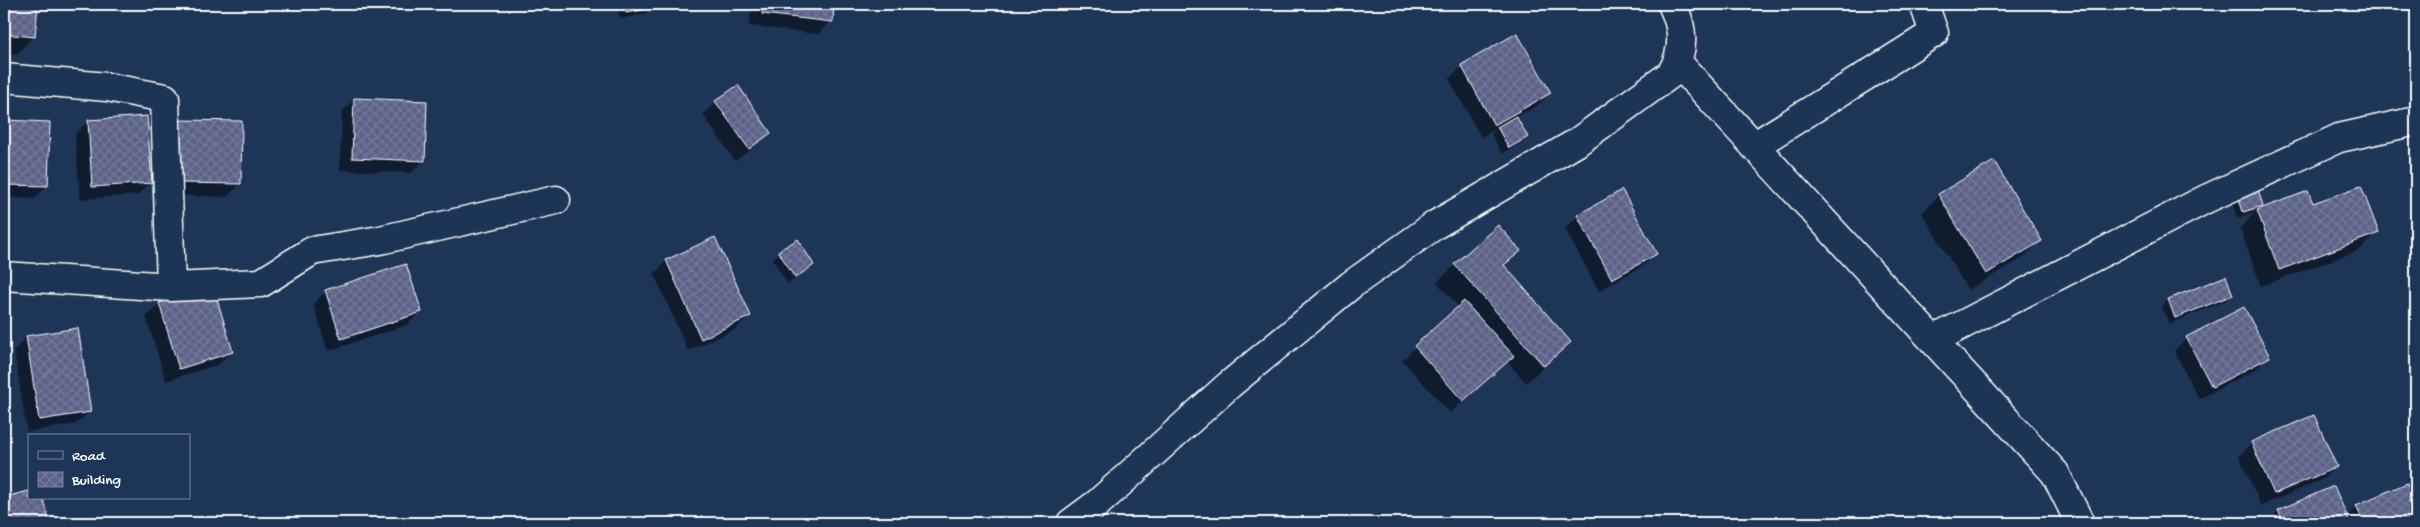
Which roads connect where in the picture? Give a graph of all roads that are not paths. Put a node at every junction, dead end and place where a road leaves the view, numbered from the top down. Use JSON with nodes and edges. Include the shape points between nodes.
{"nodes":[{"id":1,"x":1672,"y":4,"type":"edge"},
{"id":2,"x":1924,"y":4,"type":"edge"},
{"id":3,"x":1678,"y":63,"type":"junction"},
{"id":4,"x":4,"y":78,"type":"edge"},
{"id":5,"x":2416,"y":121,"type":"edge"},
{"id":6,"x":1754,"y":146,"type":"junction"},
{"id":7,"x":556,"y":200,"type":"dead end"},
{"id":8,"x":4,"y":276,"type":"edge"},
{"id":9,"x":170,"y":288,"type":"junction"},
{"id":10,"x":1933,"y":340,"type":"junction"},
{"id":11,"x":1071,"y":523,"type":"edge"},
{"id":12,"x":2080,"y":523,"type":"edge"}],
"edges":[{"from":1,"to":3,"type":"street","via":[[1682,27]]},
{"from":2,"to":6,"type":"street","via":[[1934,33]]},
{"from":3,"to":6,"type":"street"},
{"from":3,"to":11,"type":"street","via":[[1671,74],[1576,143],[1435,225],[1351,285]]},
{"from":4,"to":9,"type":"street","via":[[107,87],[165,98]]},
{"from":5,"to":10,"type":"street","via":[[2330,142],[2206,199]]},
{"from":6,"to":10,"type":"street"},
{"from":7,"to":9,"type":"street","via":[[380,240],[312,251],[261,283]]},
{"from":8,"to":9,"type":"street"},
{"from":10,"to":12,"type":"street","via":[[2056,473]]}]}
